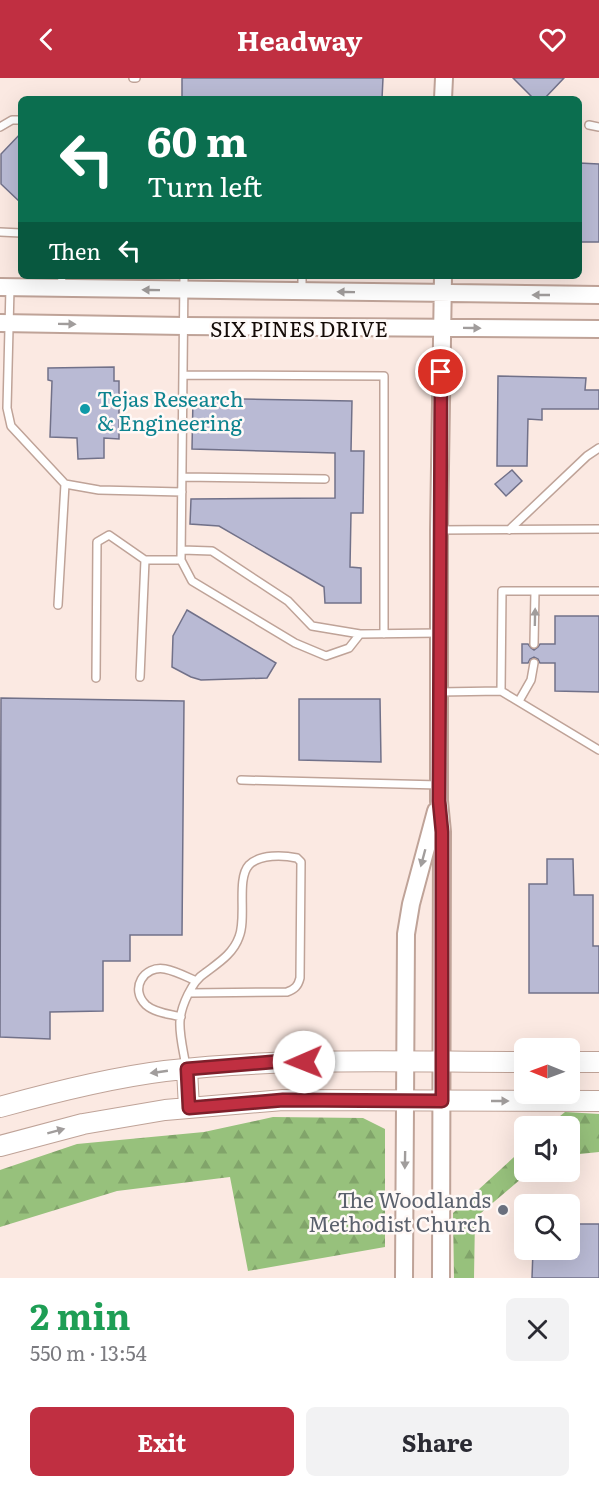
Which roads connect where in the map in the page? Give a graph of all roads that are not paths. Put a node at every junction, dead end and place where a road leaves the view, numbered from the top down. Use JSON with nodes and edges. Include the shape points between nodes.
{"nodes":[{"id":1,"x":444,"y":78,"type":"edge"},
{"id":2,"x":443,"y":96,"type":"edge"},
{"id":3,"x":18,"y":120,"type":"edge"},
{"id":4,"x":589,"y":125,"type":"dead end"},
{"id":5,"x":0,"y":127,"type":"edge"},
{"id":6,"x":599,"y":127,"type":"edge"},
{"id":7,"x":0,"y":232,"type":"edge"},
{"id":8,"x":18,"y":233,"type":"edge"},
{"id":9,"x":443,"y":279,"type":"edge"},
{"id":10,"x":61,"y":282,"type":"edge"},
{"id":11,"x":184,"y":283,"type":"edge"},
{"id":12,"x":302,"y":284,"type":"edge"},
{"id":13,"x":5,"y":287,"type":"edge"},
{"id":14,"x":443,"y":294,"type":"junction"},
{"id":15,"x":599,"y":295,"type":"edge"},
{"id":16,"x":4,"y":323,"type":"edge"},
{"id":17,"x":184,"y":326,"type":"junction"},
{"id":18,"x":442,"y":327,"type":"junction"},
{"id":19,"x":599,"y":329,"type":"edge"},
{"id":20,"x":183,"y":375,"type":"junction"},
{"id":21,"x":599,"y":448,"type":"edge"},
{"id":22,"x":182,"y":477,"type":"junction"},
{"id":23,"x":325,"y":479,"type":"dead end"},
{"id":24,"x":65,"y":483,"type":"junction"},
{"id":25,"x":182,"y":492,"type":"junction"},
{"id":26,"x":599,"y":529,"type":"edge"},
{"id":27,"x":439,"y":530,"type":"junction"},
{"id":28,"x":509,"y":530,"type":"junction"},
{"id":29,"x":182,"y":550,"type":"junction"},
{"id":30,"x":145,"y":560,"type":"junction"},
{"id":31,"x":182,"y":560,"type":"junction"},
{"id":32,"x":535,"y":591,"type":"junction"},
{"id":33,"x":599,"y":591,"type":"edge"},
{"id":34,"x":58,"y":605,"type":"dead end"},
{"id":35,"x":439,"y":633,"type":"junction"},
{"id":36,"x":360,"y":634,"type":"junction"},
{"id":37,"x":384,"y":634,"type":"junction"},
{"id":38,"x":534,"y":644,"type":"dead end"},
{"id":39,"x":534,"y":663,"type":"dead end"},
{"id":40,"x":140,"y":677,"type":"dead end"},
{"id":41,"x":96,"y":678,"type":"dead end"},
{"id":42,"x":501,"y":691,"type":"junction"},
{"id":43,"x":439,"y":692,"type":"junction"},
{"id":44,"x":519,"y":701,"type":"junction"},
{"id":45,"x":599,"y":750,"type":"edge"},
{"id":46,"x":240,"y":780,"type":"dead end"},
{"id":47,"x":439,"y":793,"type":"junction"},
{"id":48,"x":196,"y":981,"type":"junction"},
{"id":49,"x":190,"y":993,"type":"junction"},
{"id":50,"x":181,"y":1017,"type":"junction"},
{"id":51,"x":406,"y":1062,"type":"junction"},
{"id":52,"x":441,"y":1062,"type":"junction"},
{"id":53,"x":514,"y":1062,"type":"edge"},
{"id":54,"x":580,"y":1062,"type":"edge"},
{"id":55,"x":599,"y":1062,"type":"edge"},
{"id":56,"x":187,"y":1069,"type":"junction"},
{"id":57,"x":406,"y":1101,"type":"junction"},
{"id":58,"x":442,"y":1101,"type":"junction"},
{"id":59,"x":599,"y":1101,"type":"edge"},
{"id":60,"x":0,"y":1107,"type":"edge"},
{"id":61,"x":189,"y":1108,"type":"junction"},
{"id":62,"x":0,"y":1146,"type":"edge"},
{"id":63,"x":404,"y":1278,"type":"edge"},
{"id":64,"x":441,"y":1278,"type":"edge"}],
"edges":[{"from":1,"to":2,"type":"street"},
{"from":3,"to":5,"type":"lane"},
{"from":4,"to":6,"type":"lane"},
{"from":7,"to":8,"type":"lane"},
{"from":9,"to":14,"type":"street"},
{"from":11,"to":10,"type":"street","name":"SIX PINES DRIVE","one_way":true},
{"from":10,"to":13,"type":"street","name":"SIX PINES DRIVE"},
{"from":11,"to":12,"type":"street","name":"SIX PINES DRIVE"},
{"from":11,"to":17,"type":"lane"},
{"from":14,"to":12,"type":"street","name":"SIX PINES DRIVE","one_way":true},
{"from":13,"to":16,"type":"lane"},
{"from":15,"to":14,"type":"street","name":"SIX PINES DRIVE","one_way":true},
{"from":14,"to":18,"type":"street"},
{"from":16,"to":17,"type":"street","name":"SIX PINES DRIVE","one_way":true},
{"from":16,"to":24,"type":"lane","via":[[11,426]]},
{"from":17,"to":18,"type":"street","name":"SIX PINES DRIVE"},
{"from":17,"to":20,"type":"lane"},
{"from":18,"to":19,"type":"street","name":"SIX PINES DRIVE","one_way":true},
{"from":18,"to":27,"type":"street"},
{"from":20,"to":22,"type":"lane"},
{"from":20,"to":37,"type":"lane","via":[[384,376]]},
{"from":21,"to":28,"type":"lane"},
{"from":22,"to":23,"type":"lane"},
{"from":22,"to":25,"type":"lane"},
{"from":24,"to":25,"type":"lane","via":[[99,490]]},
{"from":24,"to":34,"type":"lane"},
{"from":25,"to":29,"type":"lane"},
{"from":26,"to":28,"type":"lane"},
{"from":27,"to":28,"type":"lane"},
{"from":27,"to":35,"type":"street"},
{"from":29,"to":31,"type":"lane"},
{"from":29,"to":36,"type":"lane","via":[[212,551],[288,601],[312,626]]},
{"from":30,"to":31,"type":"lane"},
{"from":30,"to":40,"type":"lane"},
{"from":30,"to":41,"type":"lane","via":[[109,536],[97,542]]},
{"from":31,"to":36,"type":"lane","via":[[192,581],[295,643],[326,656],[349,648]]},
{"from":32,"to":33,"type":"lane"},
{"from":38,"to":32,"type":"lane","one_way":true},
{"from":32,"to":42,"type":"lane","via":[[502,591]]},
{"from":35,"to":37,"type":"lane"},
{"from":35,"to":43,"type":"street"},
{"from":36,"to":37,"type":"lane"},
{"from":39,"to":44,"type":"lane","via":[[531,680]]},
{"from":42,"to":43,"type":"lane"},
{"from":42,"to":44,"type":"lane"},
{"from":43,"to":47,"type":"street"},
{"from":44,"to":45,"type":"lane"},
{"from":46,"to":47,"type":"lane"},
{"from":47,"to":51,"type":"street","one_way":true,"via":[[407,920]]},
{"from":47,"to":52,"type":"street"},
{"from":48,"to":49,"type":"lane"},
{"from":48,"to":49,"type":"lane","via":[[224,959],[239,937],[244,874],[250,864],[264,857],[297,858],[301,862],[299,984],[287,992]]},
{"from":48,"to":50,"type":"lane","via":[[165,969],[150,970],[142,976],[140,996],[146,1004]]},
{"from":49,"to":50,"type":"lane"},
{"from":50,"to":56,"type":"lane"},
{"from":51,"to":52,"type":"main road"},
{"from":51,"to":56,"type":"main road","via":[[283,1061]]},
{"from":51,"to":57,"type":"street"},
{"from":52,"to":53,"type":"main road"},
{"from":52,"to":58,"type":"street"},
{"from":54,"to":55,"type":"main road"},
{"from":56,"to":60,"type":"main road","one_way":true,"via":[[82,1085]]},
{"from":56,"to":61,"type":"main road"},
{"from":57,"to":58,"type":"main road"},
{"from":57,"to":61,"type":"main road","via":[[283,1100]]},
{"from":57,"to":63,"type":"street","one_way":true},
{"from":58,"to":59,"type":"main road","one_way":true},
{"from":58,"to":64,"type":"street"},
{"from":62,"to":61,"type":"main road","one_way":true,"via":[[83,1124]]}]}
